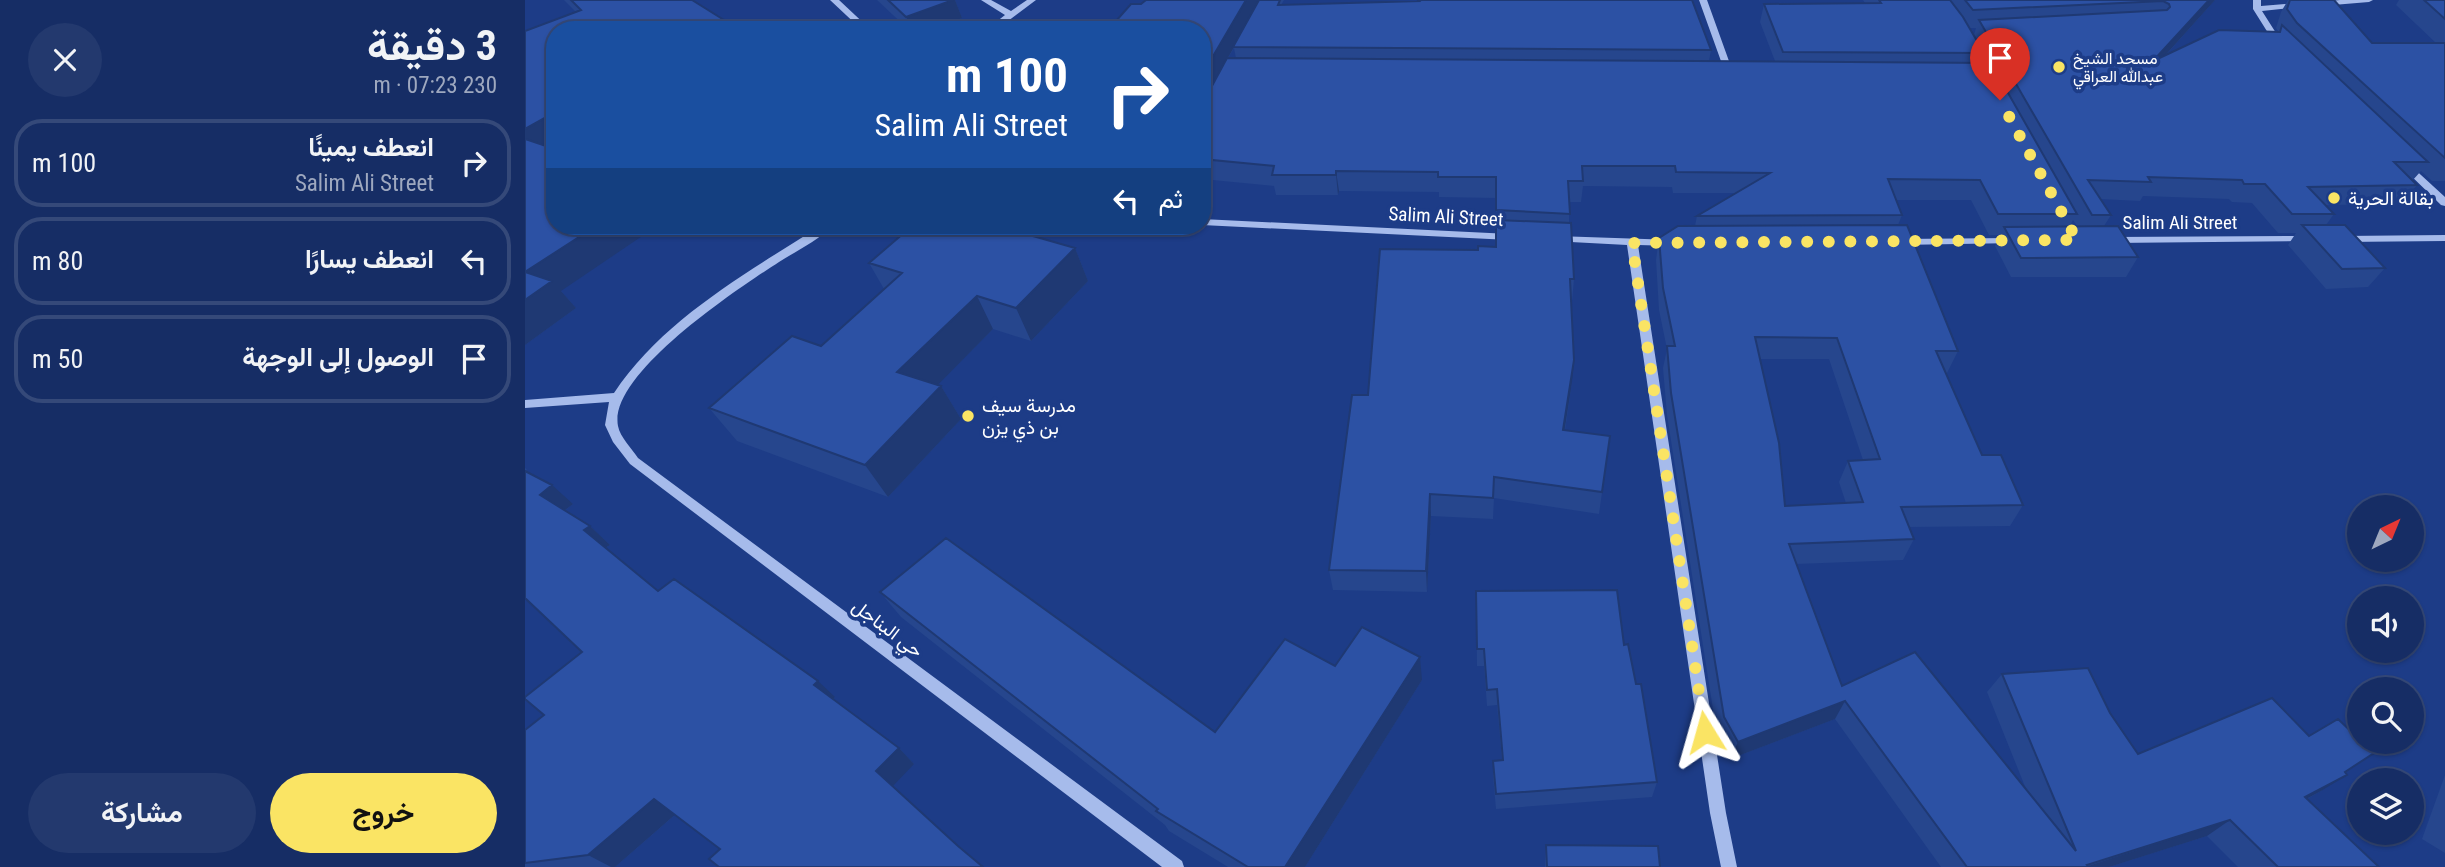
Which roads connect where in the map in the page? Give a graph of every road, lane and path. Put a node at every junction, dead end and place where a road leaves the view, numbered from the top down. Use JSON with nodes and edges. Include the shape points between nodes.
{"nodes":[{"id":1,"x":834,"y":0,"type":"edge"},
{"id":2,"x":985,"y":0,"type":"edge"},
{"id":3,"x":1033,"y":0,"type":"edge"},
{"id":4,"x":1703,"y":0,"type":"edge"},
{"id":5,"x":2369,"y":0,"type":"edge"},
{"id":6,"x":2257,"y":4,"type":"edge"},
{"id":7,"x":1011,"y":15,"type":"junction"},
{"id":8,"x":857,"y":21,"type":"edge"},
{"id":9,"x":1003,"y":21,"type":"edge"},
{"id":10,"x":2290,"y":55,"type":"edge"},
{"id":11,"x":1716,"y":75,"type":"edge"},
{"id":12,"x":1730,"y":75,"type":"junction"},
{"id":13,"x":1743,"y":75,"type":"edge"},
{"id":14,"x":2396,"y":157,"type":"edge"},
{"id":15,"x":2445,"y":204,"type":"edge"},
{"id":16,"x":1211,"y":222,"type":"edge"},
{"id":17,"x":814,"y":235,"type":"edge"},
{"id":18,"x":1521,"y":238,"type":"edge"},
{"id":19,"x":2445,"y":238,"type":"edge"},
{"id":20,"x":1549,"y":239,"type":"edge"},
{"id":21,"x":2322,"y":239,"type":"edge"},
{"id":22,"x":2336,"y":239,"type":"edge"},
{"id":23,"x":2104,"y":240,"type":"edge"},
{"id":24,"x":2022,"y":241,"type":"edge"},
{"id":25,"x":1882,"y":242,"type":"edge"},
{"id":26,"x":1632,"y":243,"type":"junction"},
{"id":27,"x":1688,"y":243,"type":"edge"},
{"id":28,"x":614,"y":397,"type":"junction"},
{"id":29,"x":525,"y":404,"type":"edge"},
{"id":30,"x":1176,"y":867,"type":"edge"},
{"id":31,"x":1729,"y":867,"type":"edge"}],
"edges":[{"from":1,"to":8,"type":"street"},
{"from":2,"to":7,"type":"street"},
{"from":3,"to":7,"type":"street"},
{"from":4,"to":12,"type":"street"},
{"from":5,"to":6,"type":"street"},
{"from":6,"to":10,"type":"street","via":[[2280,46]]},
{"from":7,"to":9,"type":"street"},
{"from":11,"to":12,"type":"street"},
{"from":12,"to":13,"type":"street"},
{"from":14,"to":15,"type":"street"},
{"from":16,"to":18,"type":"street","name":"Salim Ali Street"},
{"from":17,"to":28,"type":"street","via":[[699,313],[637,365]]},
{"from":19,"to":22,"type":"street"},
{"from":20,"to":26,"type":"street"},
{"from":21,"to":23,"type":"street","name":"Salim Ali Street"},
{"from":24,"to":25,"type":"street"},
{"from":26,"to":27,"type":"street"},
{"from":26,"to":31,"type":"street"},
{"from":28,"to":29,"type":"street"},
{"from":28,"to":30,"type":"street","name":"حي البناجل","via":[[611,425],[634,461]]}]}
